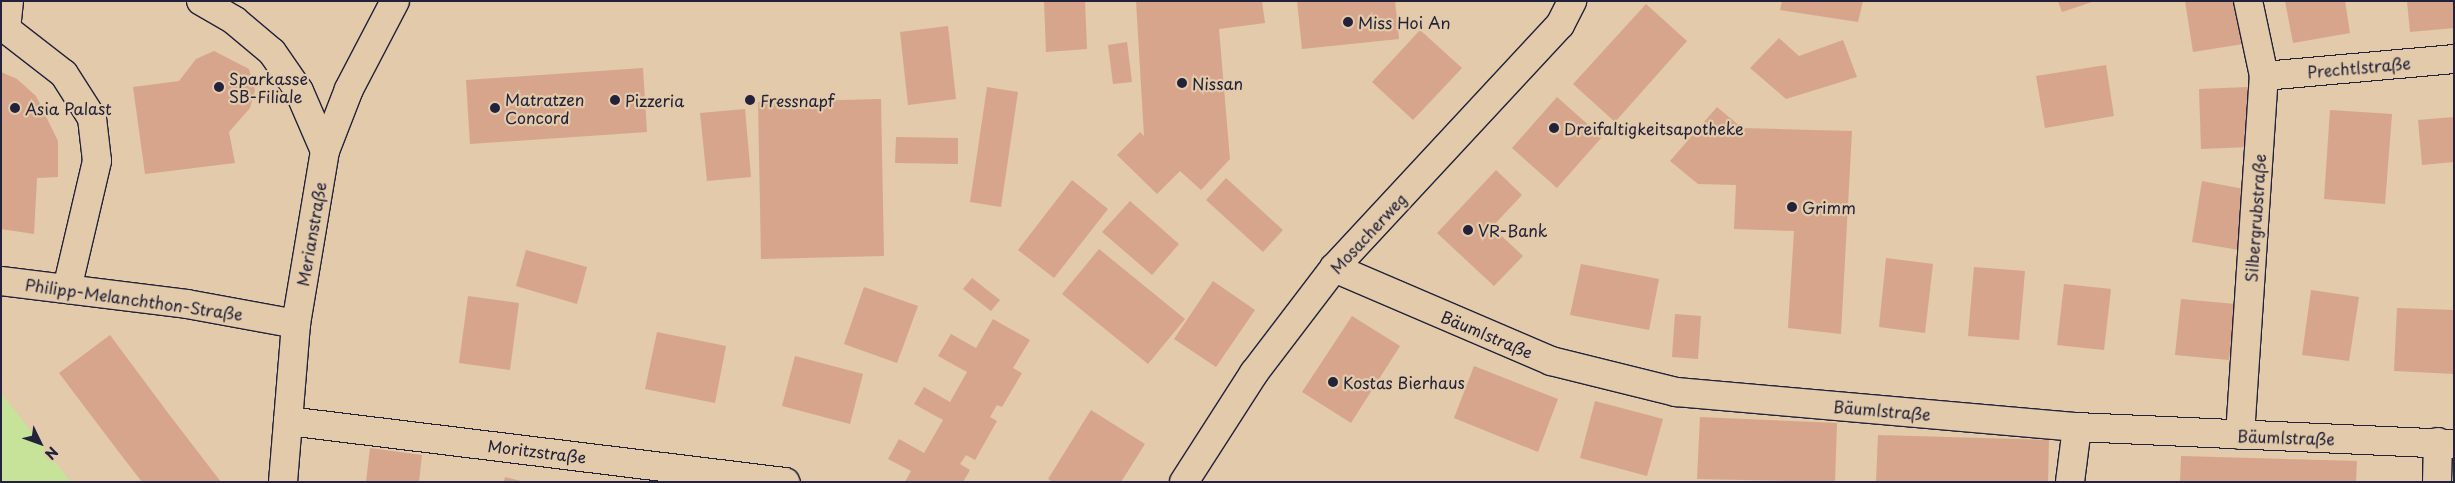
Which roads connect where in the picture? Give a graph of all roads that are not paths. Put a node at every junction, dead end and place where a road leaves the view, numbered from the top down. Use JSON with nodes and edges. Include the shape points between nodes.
{"nodes":[{"id":1,"x":9,"y":1,"type":"edge"},
{"id":2,"x":201,"y":1,"type":"edge"},
{"id":3,"x":395,"y":1,"type":"edge"},
{"id":4,"x":1572,"y":1,"type":"edge"},
{"id":5,"x":2248,"y":1,"type":"edge"},
{"id":6,"x":2454,"y":59,"type":"edge"},
{"id":7,"x":2264,"y":76,"type":"junction"},
{"id":8,"x":325,"y":151,"type":"junction"},
{"id":9,"x":1334,"y":268,"type":"junction"},
{"id":10,"x":1,"y":281,"type":"edge"},
{"id":11,"x":66,"y":289,"type":"junction"},
{"id":12,"x":296,"y":324,"type":"junction"},
{"id":13,"x":288,"y":421,"type":"junction"},
{"id":14,"x":2077,"y":427,"type":"junction"},
{"id":15,"x":2240,"y":435,"type":"junction"},
{"id":16,"x":2446,"y":443,"type":"edge"},
{"id":17,"x":283,"y":482,"type":"edge"},
{"id":18,"x":785,"y":482,"type":"edge"},
{"id":19,"x":1184,"y":482,"type":"edge"},
{"id":20,"x":2070,"y":482,"type":"edge"},
{"id":21,"x":2437,"y":482,"type":"edge"}],
"edges":[{"from":1,"to":11,"type":"street","via":[[6,29],[64,74],[92,118],[97,161]]},
{"from":2,"to":8,"type":"street","via":[[235,21],[272,52],[300,90]]},
{"from":3,"to":8,"type":"street","name":"Merianstraße","via":[[350,89]]},
{"from":4,"to":9,"type":"street","name":"Mosacherweg","via":[[1560,25]]},
{"from":5,"to":7,"type":"street","name":"Silbergrubstraße"},
{"from":6,"to":7,"type":"street","name":"Prechtlstraße"},
{"from":7,"to":15,"type":"street","name":"Silbergrubstraße"},
{"from":8,"to":12,"type":"street","name":"Merianstraße"},
{"from":9,"to":14,"type":"street","name":"Bäumlstraße","via":[[1551,361],[1676,392]]},
{"from":9,"to":19,"type":"street","name":"Mosacherweg","via":[[1254,373]]},
{"from":10,"to":11,"type":"street","name":"Philipp-Melanchthon-Straße"},
{"from":11,"to":12,"type":"street","name":"Philipp-Melanchthon-Straße","via":[[187,304]]},
{"from":12,"to":13,"type":"street","name":"Merianstraße"},
{"from":13,"to":17,"type":"street","name":"Merianstraße"},
{"from":13,"to":18,"type":"street","name":"Moritzstraße"},
{"from":14,"to":15,"type":"street","name":"Bäumlstraße"},
{"from":14,"to":20,"type":"street"},
{"from":15,"to":16,"type":"street","name":"Bäumlstraße"},
{"from":16,"to":21,"type":"street"}]}
